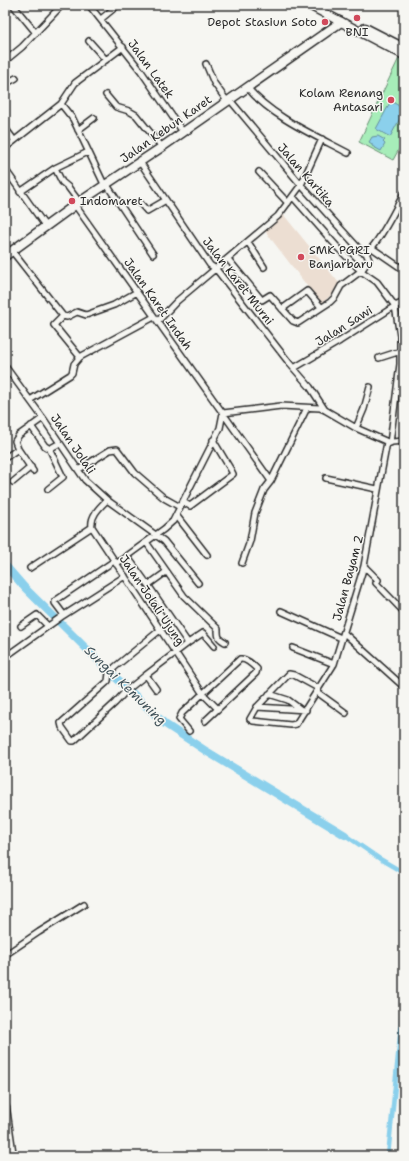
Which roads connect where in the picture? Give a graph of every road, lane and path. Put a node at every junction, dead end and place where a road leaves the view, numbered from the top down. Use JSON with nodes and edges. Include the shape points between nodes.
{"nodes":[{"id":1,"x":13,"y":5,"type":"edge"},
{"id":2,"x":62,"y":5,"type":"edge"},
{"id":3,"x":89,"y":5,"type":"edge"},
{"id":4,"x":118,"y":5,"type":"edge"},
{"id":5,"x":309,"y":5,"type":"edge"},
{"id":6,"x":320,"y":5,"type":"edge"},
{"id":7,"x":101,"y":19,"type":"junction"},
{"id":8,"x":341,"y":22,"type":"junction"},
{"id":9,"x":36,"y":33,"type":"junction"},
{"id":10,"x":89,"y":41,"type":"dead end"},
{"id":11,"x":123,"y":47,"type":"junction"},
{"id":12,"x":403,"y":51,"type":"edge"},
{"id":13,"x":106,"y":60,"type":"junction"},
{"id":14,"x":5,"y":61,"type":"edge"},
{"id":15,"x":206,"y":64,"type":"dead end"},
{"id":16,"x":16,"y":78,"type":"dead end"},
{"id":17,"x":5,"y":84,"type":"edge"},
{"id":18,"x":247,"y":87,"type":"junction"},
{"id":19,"x":106,"y":95,"type":"dead end"},
{"id":20,"x":228,"y":101,"type":"junction"},
{"id":21,"x":61,"y":104,"type":"junction"},
{"id":22,"x":94,"y":118,"type":"dead end"},
{"id":23,"x":5,"y":128,"type":"edge"},
{"id":24,"x":78,"y":130,"type":"junction"},
{"id":25,"x":183,"y":132,"type":"junction"},
{"id":26,"x":322,"y":139,"type":"junction"},
{"id":27,"x":14,"y":140,"type":"junction"},
{"id":28,"x":162,"y":147,"type":"junction"},
{"id":29,"x":5,"y":148,"type":"edge"},
{"id":30,"x":88,"y":152,"type":"junction"},
{"id":31,"x":348,"y":153,"type":"dead end"},
{"id":32,"x":140,"y":162,"type":"junction"},
{"id":33,"x":55,"y":168,"type":"junction"},
{"id":34,"x":5,"y":169,"type":"edge"},
{"id":35,"x":259,"y":172,"type":"dead end"},
{"id":36,"x":107,"y":185,"type":"junction"},
{"id":37,"x":301,"y":185,"type":"junction"},
{"id":38,"x":20,"y":192,"type":"junction"},
{"id":39,"x":404,"y":194,"type":"edge"},
{"id":40,"x":293,"y":197,"type":"junction"},
{"id":41,"x":166,"y":200,"type":"junction"},
{"id":42,"x":140,"y":203,"type":"dead end"},
{"id":43,"x":288,"y":203,"type":"junction"},
{"id":44,"x":78,"y":204,"type":"junction"},
{"id":45,"x":46,"y":227,"type":"junction"},
{"id":46,"x":248,"y":242,"type":"junction"},
{"id":47,"x":372,"y":248,"type":"junction"},
{"id":48,"x":12,"y":250,"type":"junction"},
{"id":49,"x":366,"y":253,"type":"junction"},
{"id":50,"x":153,"y":254,"type":"dead end"},
{"id":51,"x":5,"y":256,"type":"edge"},
{"id":52,"x":228,"y":260,"type":"junction"},
{"id":53,"x":264,"y":267,"type":"dead end"},
{"id":54,"x":216,"y":269,"type":"junction"},
{"id":55,"x":404,"y":270,"type":"edge"},
{"id":56,"x":361,"y":271,"type":"junction"},
{"id":57,"x":137,"y":292,"type":"junction"},
{"id":58,"x":404,"y":302,"type":"edge"},
{"id":59,"x":395,"y":306,"type":"junction"},
{"id":60,"x":321,"y":308,"type":"junction"},
{"id":61,"x":282,"y":309,"type":"junction"},
{"id":62,"x":63,"y":316,"type":"junction"},
{"id":63,"x":156,"y":319,"type":"junction"},
{"id":64,"x":402,"y":331,"type":"edge"},
{"id":65,"x":402,"y":350,"type":"edge"},
{"id":66,"x":80,"y":357,"type":"junction"},
{"id":67,"x":379,"y":358,"type":"dead end"},
{"id":68,"x":5,"y":366,"type":"edge"},
{"id":69,"x":294,"y":368,"type":"junction"},
{"id":70,"x":401,"y":385,"type":"edge"},
{"id":71,"x":370,"y":387,"type":"dead end"},
{"id":72,"x":30,"y":400,"type":"junction"},
{"id":73,"x":307,"y":408,"type":"junction"},
{"id":74,"x":325,"y":410,"type":"junction"},
{"id":75,"x":223,"y":414,"type":"junction"},
{"id":76,"x":43,"y":418,"type":"junction"},
{"id":77,"x":31,"y":426,"type":"junction"},
{"id":78,"x":356,"y":428,"type":"junction"},
{"id":79,"x":214,"y":440,"type":"junction"},
{"id":80,"x":404,"y":441,"type":"edge"},
{"id":81,"x":60,"y":442,"type":"junction"},
{"id":82,"x":388,"y":443,"type":"junction"},
{"id":83,"x":18,"y":449,"type":"junction"},
{"id":84,"x":50,"y":449,"type":"junction"},
{"id":85,"x":5,"y":458,"type":"edge"},
{"id":86,"x":78,"y":470,"type":"junction"},
{"id":87,"x":326,"y":478,"type":"dead end"},
{"id":88,"x":270,"y":481,"type":"junction"},
{"id":89,"x":13,"y":482,"type":"dead end"},
{"id":90,"x":48,"y":489,"type":"dead end"},
{"id":91,"x":377,"y":489,"type":"junction"},
{"id":92,"x":107,"y":500,"type":"junction"},
{"id":93,"x":182,"y":504,"type":"junction"},
{"id":94,"x":176,"y":516,"type":"junction"},
{"id":95,"x":92,"y":527,"type":"junction"},
{"id":96,"x":156,"y":534,"type":"junction"},
{"id":97,"x":146,"y":542,"type":"junction"},
{"id":98,"x":207,"y":555,"type":"dead end"},
{"id":99,"x":127,"y":556,"type":"junction"},
{"id":100,"x":115,"y":563,"type":"junction"},
{"id":101,"x":242,"y":563,"type":"dead end"},
{"id":102,"x":364,"y":566,"type":"junction"},
{"id":103,"x":30,"y":568,"type":"dead end"},
{"id":104,"x":166,"y":572,"type":"junction"},
{"id":105,"x":124,"y":576,"type":"junction"},
{"id":106,"x":198,"y":583,"type":"dead end"},
{"id":107,"x":148,"y":585,"type":"junction"},
{"id":108,"x":281,"y":611,"type":"dead end"},
{"id":109,"x":404,"y":612,"type":"edge"},
{"id":110,"x":63,"y":616,"type":"junction"},
{"id":111,"x":21,"y":626,"type":"dead end"},
{"id":112,"x":48,"y":626,"type":"junction"},
{"id":113,"x":160,"y":630,"type":"junction"},
{"id":114,"x":343,"y":635,"type":"junction"},
{"id":115,"x":225,"y":642,"type":"dead end"},
{"id":116,"x":188,"y":643,"type":"junction"},
{"id":117,"x":214,"y":646,"type":"dead end"},
{"id":118,"x":293,"y":648,"type":"dead end"},
{"id":119,"x":176,"y":653,"type":"junction"},
{"id":120,"x":5,"y":657,"type":"edge"},
{"id":121,"x":334,"y":664,"type":"junction"},
{"id":122,"x":146,"y":676,"type":"junction"},
{"id":123,"x":404,"y":688,"type":"edge"},
{"id":124,"x":156,"y":690,"type":"dead end"},
{"id":125,"x":318,"y":690,"type":"junction"},
{"id":126,"x":203,"y":694,"type":"junction"},
{"id":127,"x":269,"y":694,"type":"junction"},
{"id":128,"x":257,"y":707,"type":"junction"},
{"id":129,"x":218,"y":709,"type":"junction"},
{"id":130,"x":303,"y":710,"type":"junction"},
{"id":131,"x":346,"y":713,"type":"dead end"},
{"id":132,"x":205,"y":721,"type":"dead end"},
{"id":133,"x":189,"y":731,"type":"dead end"},
{"id":134,"x":84,"y":904,"type":"dead end"},
{"id":135,"x":5,"y":955,"type":"edge"},
{"id":136,"x":5,"y":1108,"type":"edge"},
{"id":137,"x":6,"y":1122,"type":"edge"},
{"id":138,"x":12,"y":1156,"type":"edge"}],
"edges":[{"from":1,"to":9,"type":"street"},
{"from":2,"to":9,"type":"street"},
{"from":3,"to":7,"type":"street","name":"Jalan Latek"},
{"from":4,"to":7,"type":"street"},
{"from":5,"to":8,"type":"main road"},
{"from":6,"to":12,"type":"main road"},
{"from":7,"to":11,"type":"street","name":"Jalan Latek"},
{"from":8,"to":12,"type":"main road"},
{"from":8,"to":18,"type":"main road","name":"Jalan Kebun Karet"},
{"from":9,"to":14,"type":"street"},
{"from":10,"to":13,"type":"street"},
{"from":11,"to":13,"type":"street"},
{"from":11,"to":25,"type":"street","name":"Jalan Latek"},
{"from":13,"to":21,"type":"street","via":[[75,83]]},
{"from":15,"to":20,"type":"street","name":"Jalan Kartika","via":[[214,84]]},
{"from":16,"to":17,"type":"street"},
{"from":18,"to":20,"type":"main road","name":"Jalan Kebun Karet"},
{"from":18,"to":26,"type":"street","via":[[256,98],[277,113]]},
{"from":19,"to":28,"type":"street","via":[[116,107],[136,115]]},
{"from":20,"to":25,"type":"main road","name":"Jalan Kebun Karet"},
{"from":20,"to":37,"type":"street","name":"Jalan Kartika"},
{"from":21,"to":24,"type":"street"},
{"from":21,"to":27,"type":"street"},
{"from":22,"to":24,"type":"street"},
{"from":23,"to":27,"type":"street"},
{"from":24,"to":30,"type":"street"},
{"from":25,"to":28,"type":"main road","name":"Jalan Kebun Karet"},
{"from":26,"to":31,"type":"street"},
{"from":26,"to":37,"type":"street"},
{"from":27,"to":29,"type":"street"},
{"from":28,"to":32,"type":"main road","name":"Jalan Kebun Karet"},
{"from":30,"to":33,"type":"street"},
{"from":30,"to":36,"type":"street","via":[[100,178]]},
{"from":32,"to":36,"type":"main road","name":"Jalan Kebun Karet"},
{"from":32,"to":41,"type":"street","name":"Jalan Karet Murni"},
{"from":33,"to":38,"type":"street"},
{"from":33,"to":44,"type":"street","name":"Jalan Karet Indah"},
{"from":34,"to":38,"type":"street"},
{"from":35,"to":43,"type":"street"},
{"from":36,"to":44,"type":"main road","name":"Jalan Kebun Karet"},
{"from":36,"to":50,"type":"street"},
{"from":37,"to":40,"type":"street"},
{"from":37,"to":49,"type":"street","name":"Jalan Kartika","via":[[353,243]]},
{"from":38,"to":45,"type":"street"},
{"from":39,"to":47,"type":"street"},
{"from":40,"to":43,"type":"street"},
{"from":40,"to":56,"type":"street"},
{"from":41,"to":42,"type":"street","via":[[147,210]]},
{"from":41,"to":54,"type":"street","name":"Jalan Karet Murni","via":[[210,265]]},
{"from":43,"to":46,"type":"street","via":[[278,216]]},
{"from":44,"to":45,"type":"main road","name":"Jalan Kebun Karet"},
{"from":44,"to":57,"type":"street","name":"Jalan Karet Indah"},
{"from":45,"to":48,"type":"main road","name":"Jalan Kebun Karet"},
{"from":46,"to":52,"type":"street"},
{"from":46,"to":53,"type":"street"},
{"from":47,"to":49,"type":"street"},
{"from":47,"to":55,"type":"street"},
{"from":48,"to":51,"type":"main road","name":"Jalan Kebun Karet"},
{"from":48,"to":62,"type":"street"},
{"from":49,"to":56,"type":"street","via":[[369,260]]},
{"from":52,"to":54,"type":"street"},
{"from":52,"to":61,"type":"street","via":[[262,300],[270,295]]},
{"from":54,"to":63,"type":"street"},
{"from":54,"to":69,"type":"street","name":"Jalan Karet Murni"},
{"from":56,"to":59,"type":"street","via":[[377,282]]},
{"from":56,"to":60,"type":"street","via":[[341,286],[335,297]]},
{"from":57,"to":62,"type":"street","via":[[114,305],[86,315],[77,312],[67,317]]},
{"from":57,"to":63,"type":"street","name":"Jalan Karet Indah"},
{"from":58,"to":59,"type":"street","name":"Jalan Sawi"},
{"from":59,"to":64,"type":"street","name":"Jalan Bayam 2"},
{"from":59,"to":69,"type":"street","name":"Jalan Sawi"},
{"from":60,"to":61,"type":"street","via":[[296,324]]},
{"from":60,"to":61,"type":"street","via":[[307,291]]},
{"from":62,"to":66,"type":"street","via":[[54,324]]},
{"from":63,"to":66,"type":"street"},
{"from":63,"to":75,"type":"street","name":"Jalan Karet Indah"},
{"from":64,"to":65,"type":"street","name":"Jalan Bayam 2"},
{"from":65,"to":67,"type":"street"},
{"from":65,"to":70,"type":"street","name":"Jalan Bayam 2"},
{"from":66,"to":72,"type":"street","via":[[70,375]]},
{"from":68,"to":72,"type":"street","name":"Jalan Jolali"},
{"from":69,"to":74,"type":"street","name":"Jalan Karet Murni"},
{"from":70,"to":82,"type":"street","name":"Jalan Bayam 2"},
{"from":71,"to":78,"type":"street"},
{"from":72,"to":76,"type":"street","name":"Jalan Jolali"},
{"from":73,"to":74,"type":"street"},
{"from":73,"to":75,"type":"street","via":[[281,406]]},
{"from":73,"to":88,"type":"street"},
{"from":74,"to":78,"type":"street"},
{"from":75,"to":79,"type":"street"},
{"from":75,"to":88,"type":"street","name":"Jalan Karet Indah"},
{"from":76,"to":77,"type":"street"},
{"from":76,"to":81,"type":"street","name":"Jalan Jolali"},
{"from":77,"to":83,"type":"street","via":[[15,441]]},
{"from":77,"to":84,"type":"street"},
{"from":78,"to":82,"type":"street"},
{"from":79,"to":93,"type":"street"},
{"from":79,"to":93,"type":"street","via":[[232,474],[190,506]]},
{"from":80,"to":82,"type":"street"},
{"from":81,"to":84,"type":"street"},
{"from":81,"to":86,"type":"street","name":"Jalan Jolali"},
{"from":82,"to":91,"type":"street","name":"Jalan Bayam 2"},
{"from":83,"to":85,"type":"street"},
{"from":83,"to":89,"type":"street","via":[[32,469]]},
{"from":84,"to":90,"type":"street","via":[[63,477]]},
{"from":86,"to":92,"type":"street","name":"Jalan Jolali"},
{"from":86,"to":93,"type":"street","via":[[115,448],[135,473],[164,498]]},
{"from":87,"to":91,"type":"street"},
{"from":88,"to":101,"type":"street","via":[[255,513],[250,541]]},
{"from":91,"to":102,"type":"street","name":"Jalan Bayam 2"},
{"from":92,"to":95,"type":"street","via":[[94,516]]},
{"from":92,"to":96,"type":"street","name":"Jalan Jolali"},
{"from":93,"to":94,"type":"street"},
{"from":94,"to":96,"type":"street","via":[[168,526]]},
{"from":94,"to":98,"type":"street"},
{"from":95,"to":100,"type":"street","name":"Jalan Jolali Ujung"},
{"from":95,"to":103,"type":"street"},
{"from":96,"to":97,"type":"street"},
{"from":96,"to":106,"type":"street","name":"Jalan Jolali"},
{"from":97,"to":99,"type":"street"},
{"from":97,"to":104,"type":"street"},
{"from":99,"to":100,"type":"street"},
{"from":99,"to":107,"type":"street"},
{"from":100,"to":105,"type":"street","name":"Jalan Jolali Ujung"},
{"from":100,"to":110,"type":"street","via":[[55,601]]},
{"from":102,"to":109,"type":"street","via":[[378,580],[376,583]]},
{"from":102,"to":114,"type":"street","name":"Jalan Bayam 2"},
{"from":104,"to":107,"type":"street"},
{"from":104,"to":115,"type":"street","via":[[187,599],[218,629],[218,638]]},
{"from":105,"to":110,"type":"street"},
{"from":105,"to":113,"type":"street","name":"Jalan Jolali Ujung"},
{"from":107,"to":116,"type":"street"},
{"from":108,"to":114,"type":"street"},
{"from":110,"to":112,"type":"street"},
{"from":111,"to":112,"type":"street","via":[[38,615]]},
{"from":112,"to":120,"type":"street"},
{"from":113,"to":119,"type":"street","name":"Jalan Jolali Ujung"},
{"from":113,"to":122,"type":"street","via":[[114,667],[106,683],[61,723],[72,741]]},
{"from":114,"to":121,"type":"street","name":"Jalan Bayam 2"},
{"from":114,"to":123,"type":"street"},
{"from":116,"to":117,"type":"street","via":[[203,633]]},
{"from":116,"to":119,"type":"street"},
{"from":118,"to":121,"type":"street"},
{"from":119,"to":122,"type":"street"},
{"from":119,"to":126,"type":"street","name":"Jalan Jolali Ujung"},
{"from":121,"to":125,"type":"street","name":"Jalan Bayam 2"},
{"from":122,"to":124,"type":"street"},
{"from":125,"to":127,"type":"street","via":[[291,673]]},
{"from":125,"to":130,"type":"street","name":"Jalan Bayam 2"},
{"from":125,"to":131,"type":"street"},
{"from":126,"to":129,"type":"street","name":"Jalan Jolali Ujung"},
{"from":126,"to":129,"type":"street","via":[[240,659],[257,669],[256,673]]},
{"from":126,"to":133,"type":"street","via":[[179,716]]},
{"from":127,"to":128,"type":"street"},
{"from":127,"to":130,"type":"street","via":[[288,700]]},
{"from":128,"to":130,"type":"street"},
{"from":128,"to":130,"type":"street","name":"Jalan Bayam 2","via":[[250,718],[252,720],[291,726],[297,723]]},
{"from":129,"to":132,"type":"street"},
{"from":134,"to":135,"type":"street"},
{"from":136,"to":137,"type":"main road"},
{"from":137,"to":138,"type":"main road"}]}
